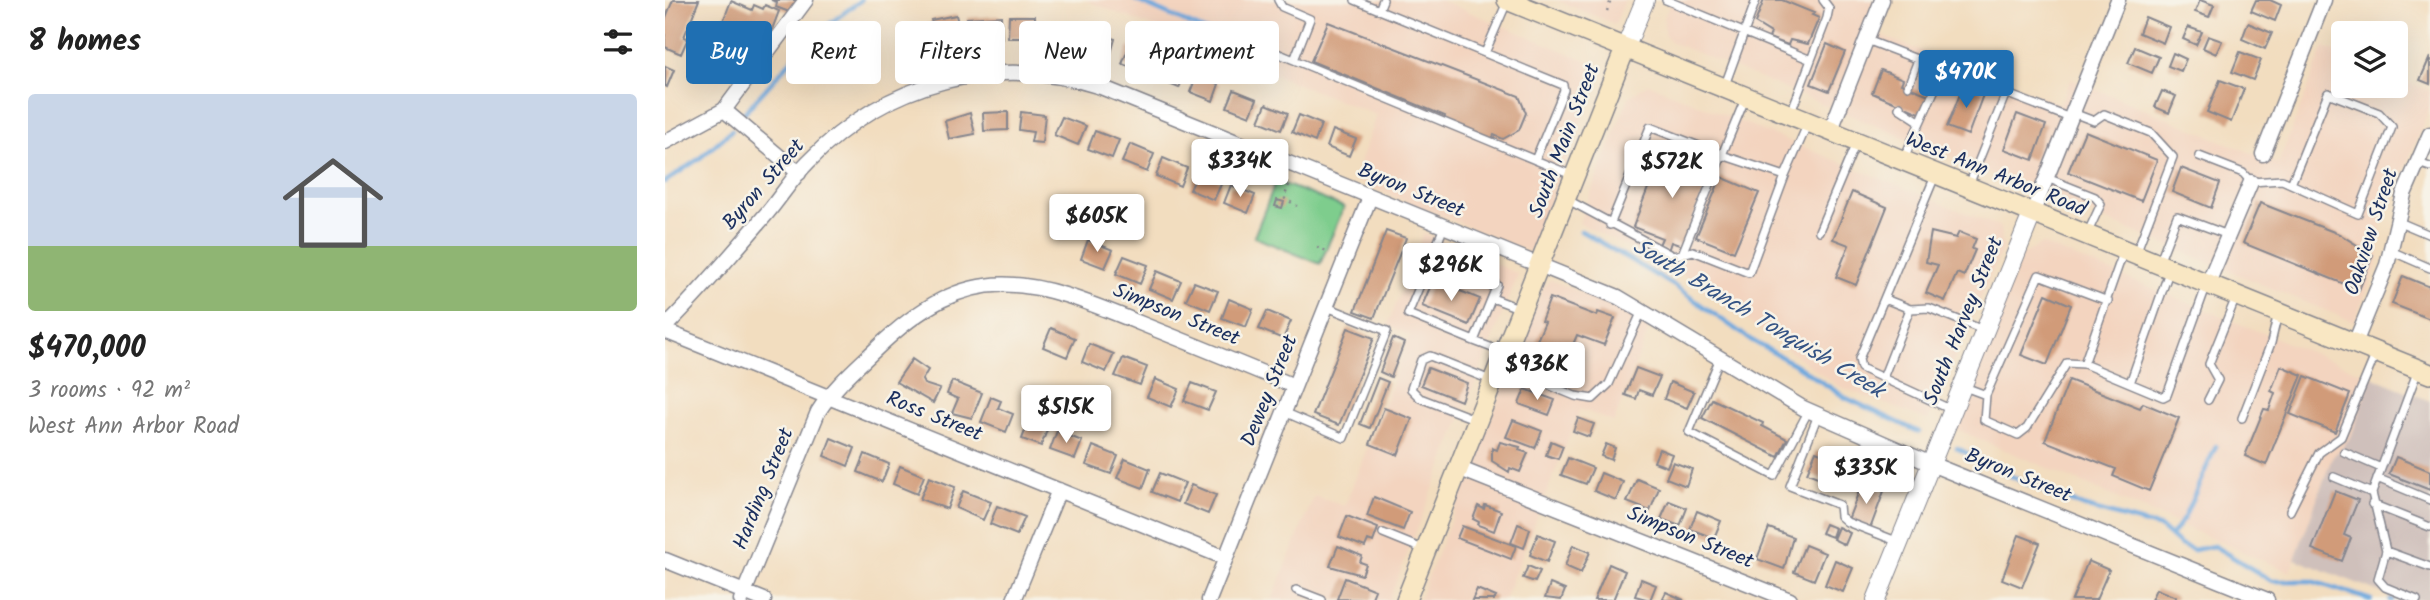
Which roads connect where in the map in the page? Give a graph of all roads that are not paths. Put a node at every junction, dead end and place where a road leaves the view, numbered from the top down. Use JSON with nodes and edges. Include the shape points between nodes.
{"nodes":[{"id":1,"x":806,"y":0,"type":"edge"},
{"id":2,"x":1278,"y":0,"type":"edge"},
{"id":3,"x":1355,"y":0,"type":"edge"},
{"id":4,"x":1383,"y":0,"type":"edge"},
{"id":5,"x":1507,"y":0,"type":"edge"},
{"id":6,"x":1644,"y":0,"type":"edge"},
{"id":7,"x":1666,"y":0,"type":"edge"},
{"id":8,"x":1756,"y":0,"type":"edge"},
{"id":9,"x":1823,"y":0,"type":"edge"},
{"id":10,"x":1882,"y":0,"type":"edge"},
{"id":11,"x":2118,"y":0,"type":"edge"},
{"id":12,"x":2323,"y":0,"type":"edge"},
{"id":13,"x":1379,"y":10,"type":"junction"},
{"id":14,"x":1744,"y":32,"type":"junction"},
{"id":15,"x":1867,"y":40,"type":"junction"},
{"id":16,"x":1625,"y":49,"type":"junction"},
{"id":17,"x":1485,"y":53,"type":"junction"},
{"id":18,"x":1279,"y":54,"type":"edge"},
{"id":19,"x":1294,"y":60,"type":"junction"},
{"id":20,"x":1811,"y":60,"type":"junction"},
{"id":21,"x":1917,"y":60,"type":"junction"},
{"id":22,"x":1944,"y":69,"type":"junction"},
{"id":23,"x":1908,"y":86,"type":"dead end"},
{"id":24,"x":1724,"y":89,"type":"junction"},
{"id":25,"x":2006,"y":93,"type":"junction"},
{"id":26,"x":1745,"y":97,"type":"junction"},
{"id":27,"x":1900,"y":106,"type":"dead end"},
{"id":28,"x":724,"y":110,"type":"junction"},
{"id":29,"x":2072,"y":115,"type":"junction"},
{"id":30,"x":1799,"y":119,"type":"junction"},
{"id":31,"x":1919,"y":121,"type":"junction"},
{"id":32,"x":1830,"y":132,"type":"junction"},
{"id":33,"x":2430,"y":134,"type":"edge"},
{"id":34,"x":665,"y":142,"type":"edge"},
{"id":35,"x":1856,"y":143,"type":"junction"},
{"id":36,"x":2263,"y":154,"type":"dead end"},
{"id":37,"x":1722,"y":155,"type":"junction"},
{"id":38,"x":2199,"y":156,"type":"dead end"},
{"id":39,"x":1535,"y":160,"type":"junction"},
{"id":40,"x":1902,"y":162,"type":"junction"},
{"id":41,"x":2424,"y":165,"type":"edge"},
{"id":42,"x":799,"y":173,"type":"junction"},
{"id":43,"x":1785,"y":176,"type":"junction"},
{"id":44,"x":1935,"y":176,"type":"junction"},
{"id":45,"x":1575,"y":177,"type":"junction"},
{"id":46,"x":2047,"y":178,"type":"junction"},
{"id":47,"x":2251,"y":182,"type":"junction"},
{"id":48,"x":2291,"y":184,"type":"junction"},
{"id":49,"x":1968,"y":189,"type":"junction"},
{"id":50,"x":1370,"y":197,"type":"junction"},
{"id":51,"x":1567,"y":200,"type":"junction"},
{"id":52,"x":2032,"y":214,"type":"junction"},
{"id":53,"x":2397,"y":221,"type":"junction"},
{"id":54,"x":1610,"y":225,"type":"junction"},
{"id":55,"x":1444,"y":227,"type":"junction"},
{"id":56,"x":1819,"y":231,"type":"dead end"},
{"id":57,"x":2228,"y":235,"type":"junction"},
{"id":58,"x":2430,"y":235,"type":"edge"},
{"id":59,"x":2087,"y":236,"type":"junction"},
{"id":60,"x":2391,"y":251,"type":"junction"},
{"id":61,"x":2130,"y":252,"type":"junction"},
{"id":62,"x":1682,"y":254,"type":"junction"},
{"id":63,"x":1431,"y":258,"type":"junction"},
{"id":64,"x":1540,"y":265,"type":"junction"},
{"id":65,"x":2164,"y":266,"type":"junction"},
{"id":66,"x":2430,"y":268,"type":"edge"},
{"id":67,"x":2208,"y":283,"type":"junction"},
{"id":68,"x":2236,"y":296,"type":"junction"},
{"id":69,"x":1492,"y":298,"type":"junction"},
{"id":70,"x":1885,"y":299,"type":"junction"},
{"id":71,"x":2108,"y":301,"type":"junction"},
{"id":72,"x":1326,"y":306,"type":"junction"},
{"id":73,"x":1521,"y":309,"type":"junction"},
{"id":74,"x":1910,"y":309,"type":"junction"},
{"id":75,"x":1642,"y":310,"type":"junction"},
{"id":76,"x":2278,"y":313,"type":"junction"},
{"id":77,"x":665,"y":329,"type":"edge"},
{"id":78,"x":1983,"y":330,"type":"junction"},
{"id":79,"x":1474,"y":341,"type":"junction"},
{"id":80,"x":2355,"y":343,"type":"junction"},
{"id":81,"x":2377,"y":352,"type":"junction"},
{"id":82,"x":1720,"y":357,"type":"junction"},
{"id":83,"x":2084,"y":364,"type":"junction"},
{"id":84,"x":1499,"y":366,"type":"junction"},
{"id":85,"x":2424,"y":372,"type":"edge"},
{"id":86,"x":1883,"y":378,"type":"junction"},
{"id":87,"x":2130,"y":383,"type":"junction"},
{"id":88,"x":1294,"y":386,"type":"junction"},
{"id":89,"x":1962,"y":386,"type":"junction"},
{"id":90,"x":1986,"y":395,"type":"junction"},
{"id":91,"x":828,"y":396,"type":"junction"},
{"id":92,"x":2208,"y":400,"type":"dead end"},
{"id":93,"x":1952,"y":410,"type":"junction"},
{"id":94,"x":1284,"y":412,"type":"junction"},
{"id":95,"x":1814,"y":412,"type":"junction"},
{"id":96,"x":2242,"y":418,"type":"dead end"},
{"id":97,"x":1477,"y":420,"type":"junction"},
{"id":98,"x":2344,"y":452,"type":"dead end"},
{"id":99,"x":1931,"y":464,"type":"junction"},
{"id":100,"x":1458,"y":468,"type":"junction"},
{"id":101,"x":2381,"y":468,"type":"junction"},
{"id":102,"x":2334,"y":477,"type":"dead end"},
{"id":103,"x":2377,"y":478,"type":"junction"},
{"id":104,"x":1059,"y":490,"type":"junction"},
{"id":105,"x":2372,"y":493,"type":"junction"},
{"id":106,"x":2430,"y":500,"type":"edge"},
{"id":107,"x":2372,"y":504,"type":"junction"},
{"id":108,"x":2290,"y":511,"type":"dead end"},
{"id":109,"x":2430,"y":527,"type":"edge"},
{"id":110,"x":1383,"y":533,"type":"dead end"},
{"id":111,"x":1899,"y":542,"type":"junction"},
{"id":112,"x":1426,"y":551,"type":"junction"},
{"id":113,"x":2386,"y":551,"type":"junction"},
{"id":114,"x":1226,"y":558,"type":"junction"},
{"id":115,"x":665,"y":560,"type":"edge"},
{"id":116,"x":2430,"y":567,"type":"edge"},
{"id":117,"x":1296,"y":590,"type":"dead end"},
{"id":118,"x":743,"y":596,"type":"edge"},
{"id":119,"x":764,"y":600,"type":"edge"},
{"id":120,"x":1014,"y":600,"type":"edge"},
{"id":121,"x":1209,"y":600,"type":"edge"},
{"id":122,"x":1322,"y":600,"type":"edge"},
{"id":123,"x":1406,"y":600,"type":"edge"},
{"id":124,"x":1790,"y":600,"type":"edge"},
{"id":125,"x":1876,"y":600,"type":"edge"},
{"id":126,"x":2267,"y":600,"type":"edge"},
{"id":127,"x":2417,"y":600,"type":"edge"}],
"edges":[{"from":1,"to":28,"type":"street"},
{"from":2,"to":19,"type":"lane","via":[[1282,7],[1310,19]]},
{"from":3,"to":13,"type":"lane"},
{"from":4,"to":13,"type":"lane"},
{"from":5,"to":16,"type":"main road","name":"West Ann Arbor Road"},
{"from":5,"to":17,"type":"lane"},
{"from":6,"to":16,"type":"street"},
{"from":7,"to":14,"type":"lane"},
{"from":8,"to":14,"type":"lane"},
{"from":9,"to":20,"type":"lane","via":[[1829,8]]},
{"from":10,"to":15,"type":"street"},
{"from":11,"to":29,"type":"street"},
{"from":12,"to":36,"type":"street"},
{"from":13,"to":17,"type":"lane"},
{"from":14,"to":20,"type":"lane"},
{"from":14,"to":24,"type":"lane"},
{"from":15,"to":21,"type":"lane"},
{"from":15,"to":32,"type":"street"},
{"from":16,"to":24,"type":"main road","name":"West Ann Arbor Road"},
{"from":16,"to":45,"type":"main road","name":"South Main Street"},
{"from":17,"to":39,"type":"lane","via":[[1565,88]]},
{"from":18,"to":19,"type":"lane"},
{"from":19,"to":39,"type":"lane"},
{"from":20,"to":30,"type":"lane"},
{"from":21,"to":22,"type":"lane"},
{"from":21,"to":23,"type":"lane"},
{"from":22,"to":25,"type":"lane"},
{"from":22,"to":31,"type":"lane"},
{"from":24,"to":26,"type":"main road","name":"West Ann Arbor Road"},
{"from":25,"to":29,"type":"lane"},
{"from":25,"to":49,"type":"lane"},
{"from":26,"to":30,"type":"main road","name":"West Ann Arbor Road"},
{"from":26,"to":37,"type":"lane"},
{"from":27,"to":31,"type":"lane"},
{"from":28,"to":34,"type":"street"},
{"from":28,"to":42,"type":"street"},
{"from":29,"to":46,"type":"street"},
{"from":29,"to":61,"type":"lane","via":[[2094,121],[2104,114],[2151,134],[2173,157]]},
{"from":30,"to":32,"type":"main road","name":"West Ann Arbor Road"},
{"from":30,"to":43,"type":"lane"},
{"from":31,"to":40,"type":"lane"},
{"from":32,"to":35,"type":"main road","name":"West Ann Arbor Road"},
{"from":33,"to":41,"type":"street","name":"Oakview Street"},
{"from":35,"to":40,"type":"main road","name":"West Ann Arbor Road"},
{"from":35,"to":56,"type":"lane"},
{"from":37,"to":43,"type":"lane"},
{"from":37,"to":54,"type":"lane","via":[[1650,127]]},
{"from":37,"to":62,"type":"lane"},
{"from":38,"to":47,"type":"lane","via":[[2243,173]]},
{"from":39,"to":45,"type":"lane"},
{"from":40,"to":44,"type":"main road","name":"West Ann Arbor Road"},
{"from":41,"to":53,"type":"street","name":"Oakview Street","via":[[2404,194]]},
{"from":42,"to":50,"type":"street","name":"Byron Street","via":[[848,127],[893,98],[956,77],[1020,71],[1101,87]]},
{"from":42,"to":77,"type":"street","name":"Byron Street"},
{"from":43,"to":62,"type":"lane","via":[[1749,273],[1693,251]]},
{"from":44,"to":49,"type":"main road","name":"West Ann Arbor Road"},
{"from":44,"to":70,"type":"lane"},
{"from":45,"to":51,"type":"main road","name":"South Main Street"},
{"from":46,"to":52,"type":"street"},
{"from":46,"to":59,"type":"lane","via":[[2095,197],[2101,204]]},
{"from":47,"to":48,"type":"lane","via":[[2282,180]]},
{"from":47,"to":57,"type":"street"},
{"from":48,"to":48,"type":"lane","via":[[2358,214],[2392,127],[2379,113],[2328,93]]},
{"from":49,"to":52,"type":"main road","name":"West Ann Arbor Road"},
{"from":50,"to":55,"type":"street","name":"Byron Street"},
{"from":50,"to":72,"type":"street","name":"Dewey Street"},
{"from":51,"to":54,"type":"lane"},
{"from":51,"to":64,"type":"main road","name":"South Main Street"},
{"from":52,"to":59,"type":"main road","name":"West Ann Arbor Road"},
{"from":52,"to":78,"type":"street","name":"South Harvey Street"},
{"from":53,"to":58,"type":"lane"},
{"from":53,"to":60,"type":"street","name":"Oakview Street"},
{"from":54,"to":62,"type":"lane","via":[[1673,256]]},
{"from":55,"to":63,"type":"lane"},
{"from":55,"to":64,"type":"street","name":"Byron Street"},
{"from":57,"to":65,"type":"lane","via":[[2177,215]]},
{"from":57,"to":67,"type":"street"},
{"from":59,"to":61,"type":"main road","name":"West Ann Arbor Road"},
{"from":60,"to":66,"type":"lane"},
{"from":60,"to":80,"type":"street","name":"Oakview Street"},
{"from":61,"to":65,"type":"main road","name":"West Ann Arbor Road"},
{"from":61,"to":71,"type":"lane"},
{"from":63,"to":69,"type":"lane","via":[[1497,285]]},
{"from":63,"to":79,"type":"lane","via":[[1408,314]]},
{"from":64,"to":73,"type":"main road","name":"South Main Street"},
{"from":64,"to":75,"type":"street","name":"Byron Street"},
{"from":65,"to":67,"type":"main road","name":"West Ann Arbor Road"},
{"from":65,"to":87,"type":"lane"},
{"from":67,"to":68,"type":"main road","name":"West Ann Arbor Road"},
{"from":67,"to":87,"type":"lane","via":[[2167,395]]},
{"from":68,"to":76,"type":"main road","name":"West Ann Arbor Road"},
{"from":68,"to":92,"type":"lane","via":[[2209,363],[2218,380]]},
{"from":69,"to":73,"type":"lane"},
{"from":69,"to":79,"type":"lane"},
{"from":70,"to":74,"type":"lane"},
{"from":70,"to":86,"type":"lane","via":[[1859,359],[1861,368]]},
{"from":71,"to":83,"type":"lane"},
{"from":71,"to":90,"type":"lane","via":[[2039,275]]},
{"from":72,"to":88,"type":"street","name":"Dewey Street"},
{"from":72,"to":94,"type":"lane","via":[[1387,331],[1344,438]]},
{"from":73,"to":84,"type":"main road","name":"South Main Street"},
{"from":74,"to":78,"type":"lane","via":[[1930,308]]},
{"from":74,"to":86,"type":"lane"},
{"from":75,"to":82,"type":"street","name":"Byron Street"},
{"from":75,"to":84,"type":"lane","via":[[1609,384],[1593,399]]},
{"from":76,"to":80,"type":"main road","name":"West Ann Arbor Road"},
{"from":76,"to":96,"type":"lane"},
{"from":77,"to":91,"type":"street","name":"Ross Street"},
{"from":78,"to":89,"type":"street","name":"South Harvey Street"},
{"from":79,"to":84,"type":"lane"},
{"from":80,"to":81,"type":"main road","name":"West Ann Arbor Road"},
{"from":81,"to":85,"type":"main road","name":"West Ann Arbor Road"},
{"from":81,"to":108,"type":"lane","via":[[2341,437],[2319,453]]},
{"from":82,"to":95,"type":"street","name":"Byron Street"},
{"from":82,"to":95,"type":"lane","via":[[1689,432],[1774,476]]},
{"from":83,"to":87,"type":"lane"},
{"from":83,"to":90,"type":"lane","via":[[2067,363],[2027,428],[2018,435],[1984,420]]},
{"from":84,"to":97,"type":"main road","name":"South Main Street"},
{"from":84,"to":97,"type":"lane","via":[[1430,356],[1421,360],[1411,389],[1420,398]]},
{"from":85,"to":101,"type":"lane"},
{"from":86,"to":93,"type":"lane"},
{"from":88,"to":91,"type":"street","name":"Simpson Street","via":[[1067,293],[1004,284],[960,292],[918,313]]},
{"from":88,"to":94,"type":"street","name":"Dewey Street"},
{"from":89,"to":90,"type":"lane"},
{"from":89,"to":93,"type":"street","name":"South Harvey Street"},
{"from":91,"to":104,"type":"street","name":"Ross Street"},
{"from":91,"to":118,"type":"street","name":"Harding Street"},
{"from":93,"to":99,"type":"street","name":"South Harvey Street"},
{"from":94,"to":114,"type":"street","name":"Dewey Street"},
{"from":95,"to":99,"type":"street","name":"Byron Street"},
{"from":95,"to":111,"type":"lane","via":[[1790,486],[1839,505],[1840,516]]},
{"from":97,"to":100,"type":"main road","name":"South Main Street"},
{"from":98,"to":101,"type":"lane"},
{"from":99,"to":111,"type":"street","name":"South Harvey Street"},
{"from":99,"to":126,"type":"street","name":"Byron Street"},
{"from":100,"to":112,"type":"main road","name":"South Main Street"},
{"from":100,"to":124,"type":"street","name":"Simpson Street"},
{"from":101,"to":103,"type":"lane"},
{"from":102,"to":105,"type":"lane"},
{"from":103,"to":105,"type":"lane"},
{"from":103,"to":106,"type":"lane"},
{"from":104,"to":114,"type":"street","name":"Ross Street"},
{"from":104,"to":120,"type":"street"},
{"from":105,"to":107,"type":"lane"},
{"from":107,"to":109,"type":"lane"},
{"from":107,"to":113,"type":"lane"},
{"from":110,"to":112,"type":"lane"},
{"from":111,"to":125,"type":"street","name":"South Harvey Street"},
{"from":112,"to":123,"type":"main road","name":"South Main Street"},
{"from":113,"to":116,"type":"lane"},
{"from":113,"to":127,"type":"lane","via":[[2378,579],[2385,587]]},
{"from":114,"to":121,"type":"street","name":"Dewey Street"},
{"from":115,"to":118,"type":"street"},
{"from":117,"to":122,"type":"lane"},
{"from":118,"to":119,"type":"street"}]}
